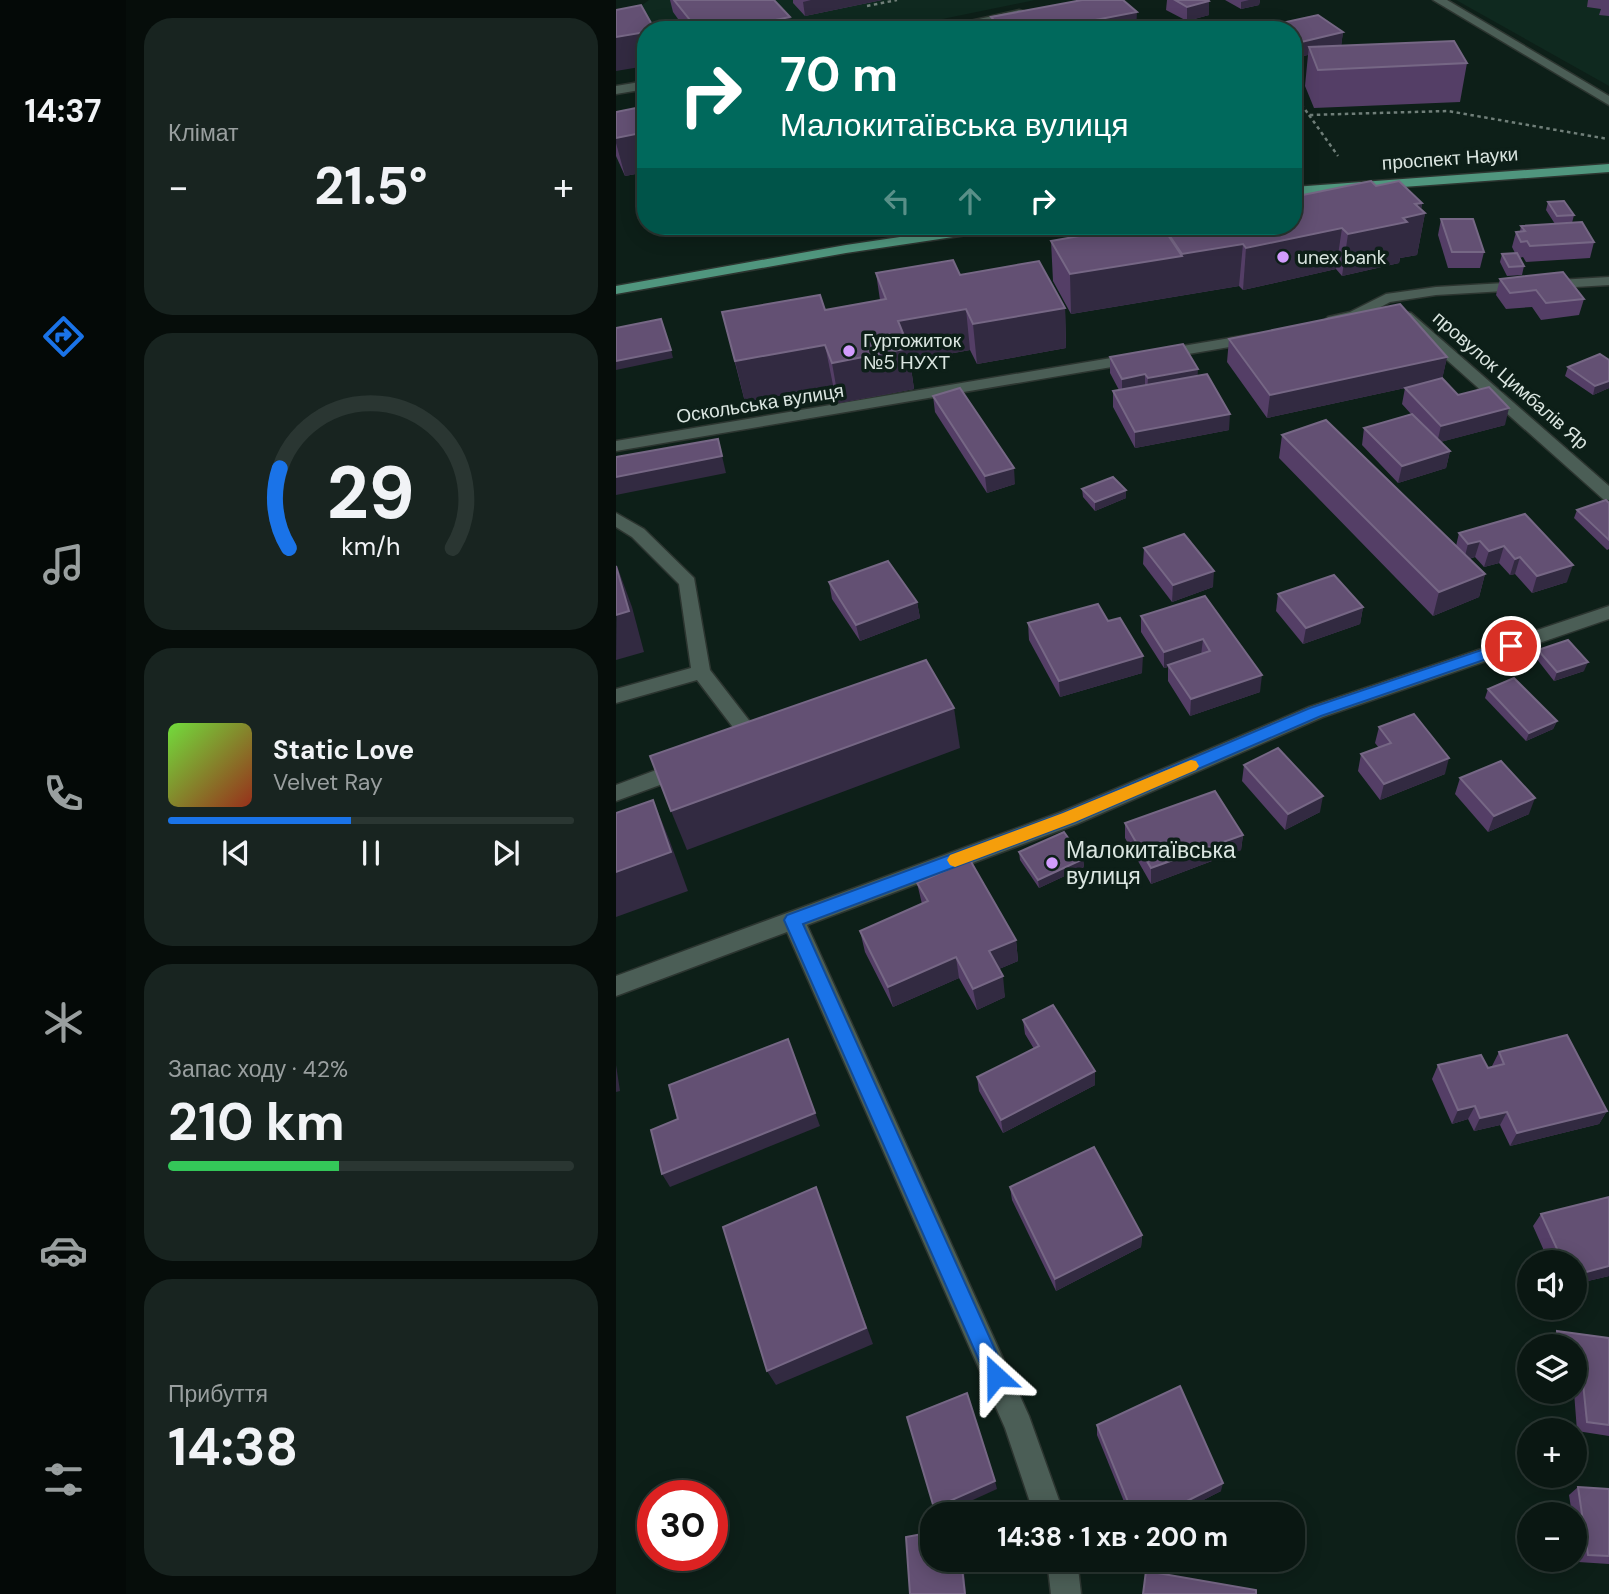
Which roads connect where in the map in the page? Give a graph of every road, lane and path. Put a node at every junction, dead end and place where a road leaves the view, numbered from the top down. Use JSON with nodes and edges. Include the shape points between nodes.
{"nodes":[{"id":1,"x":897,"y":0,"type":"edge"},
{"id":2,"x":1439,"y":0,"type":"edge"},
{"id":3,"x":867,"y":6,"type":"dead end"},
{"id":4,"x":1027,"y":11,"type":"edge"},
{"id":5,"x":979,"y":21,"type":"edge"},
{"id":6,"x":1310,"y":80,"type":"edge"},
{"id":7,"x":1302,"y":81,"type":"edge"},
{"id":8,"x":637,"y":86,"type":"edge"},
{"id":9,"x":616,"y":90,"type":"edge"},
{"id":10,"x":1609,"y":101,"type":"edge"},
{"id":11,"x":1302,"y":105,"type":"edge"},
{"id":12,"x":1309,"y":115,"type":"junction"},
{"id":13,"x":1609,"y":139,"type":"edge"},
{"id":14,"x":1338,"y":156,"type":"dead end"},
{"id":15,"x":1609,"y":168,"type":"edge"},
{"id":16,"x":1302,"y":190,"type":"edge"},
{"id":17,"x":940,"y":235,"type":"edge"},
{"id":18,"x":1609,"y":281,"type":"edge"},
{"id":19,"x":616,"y":290,"type":"edge"},
{"id":20,"x":1386,"y":298,"type":"junction"},
{"id":21,"x":1318,"y":324,"type":"edge"},
{"id":22,"x":1269,"y":336,"type":"edge"},
{"id":23,"x":617,"y":446,"type":"edge"},
{"id":24,"x":1609,"y":495,"type":"edge"},
{"id":25,"x":616,"y":519,"type":"edge"},
{"id":26,"x":1609,"y":612,"type":"edge"},
{"id":27,"x":701,"y":672,"type":"junction"},
{"id":28,"x":616,"y":696,"type":"edge"},
{"id":29,"x":778,"y":733,"type":"edge"},
{"id":30,"x":755,"y":742,"type":"junction"},
{"id":31,"x":731,"y":751,"type":"edge"},
{"id":32,"x":706,"y":760,"type":"edge"},
{"id":33,"x":616,"y":793,"type":"edge"},
{"id":34,"x":793,"y":920,"type":"junction"},
{"id":35,"x":616,"y":986,"type":"edge"},
{"id":36,"x":1045,"y":1502,"type":"edge"},
{"id":37,"x":1063,"y":1572,"type":"edge"},
{"id":38,"x":1066,"y":1594,"type":"edge"}],
"edges":[{"from":1,"to":3,"type":"path"},
{"from":2,"to":10,"type":"street"},
{"from":4,"to":5,"type":"street"},
{"from":6,"to":7,"type":"path"},
{"from":8,"to":9,"type":"street"},
{"from":11,"to":12,"type":"path"},
{"from":12,"to":13,"type":"path","via":[[1448,111]]},
{"from":12,"to":14,"type":"path"},
{"from":15,"to":16,"type":"main road","name":"проспект Науки"},
{"from":17,"to":19,"type":"main road"},
{"from":18,"to":20,"type":"street"},
{"from":20,"to":21,"type":"street","via":[[1355,315]]},
{"from":20,"to":24,"type":"street","name":"провулок Цимбалів Яр"},
{"from":22,"to":23,"type":"street","name":"Оскольська вулиця"},
{"from":25,"to":27,"type":"street","via":[[638,533],[688,582]]},
{"from":26,"to":34,"type":"street","via":[[1316,712],[1069,818]]},
{"from":27,"to":28,"type":"street"},
{"from":27,"to":30,"type":"street"},
{"from":29,"to":30,"type":"street"},
{"from":30,"to":31,"type":"street"},
{"from":32,"to":33,"type":"street"},
{"from":34,"to":35,"type":"street"},
{"from":34,"to":36,"type":"street","via":[[1019,1426]]},
{"from":37,"to":38,"type":"street"}]}
